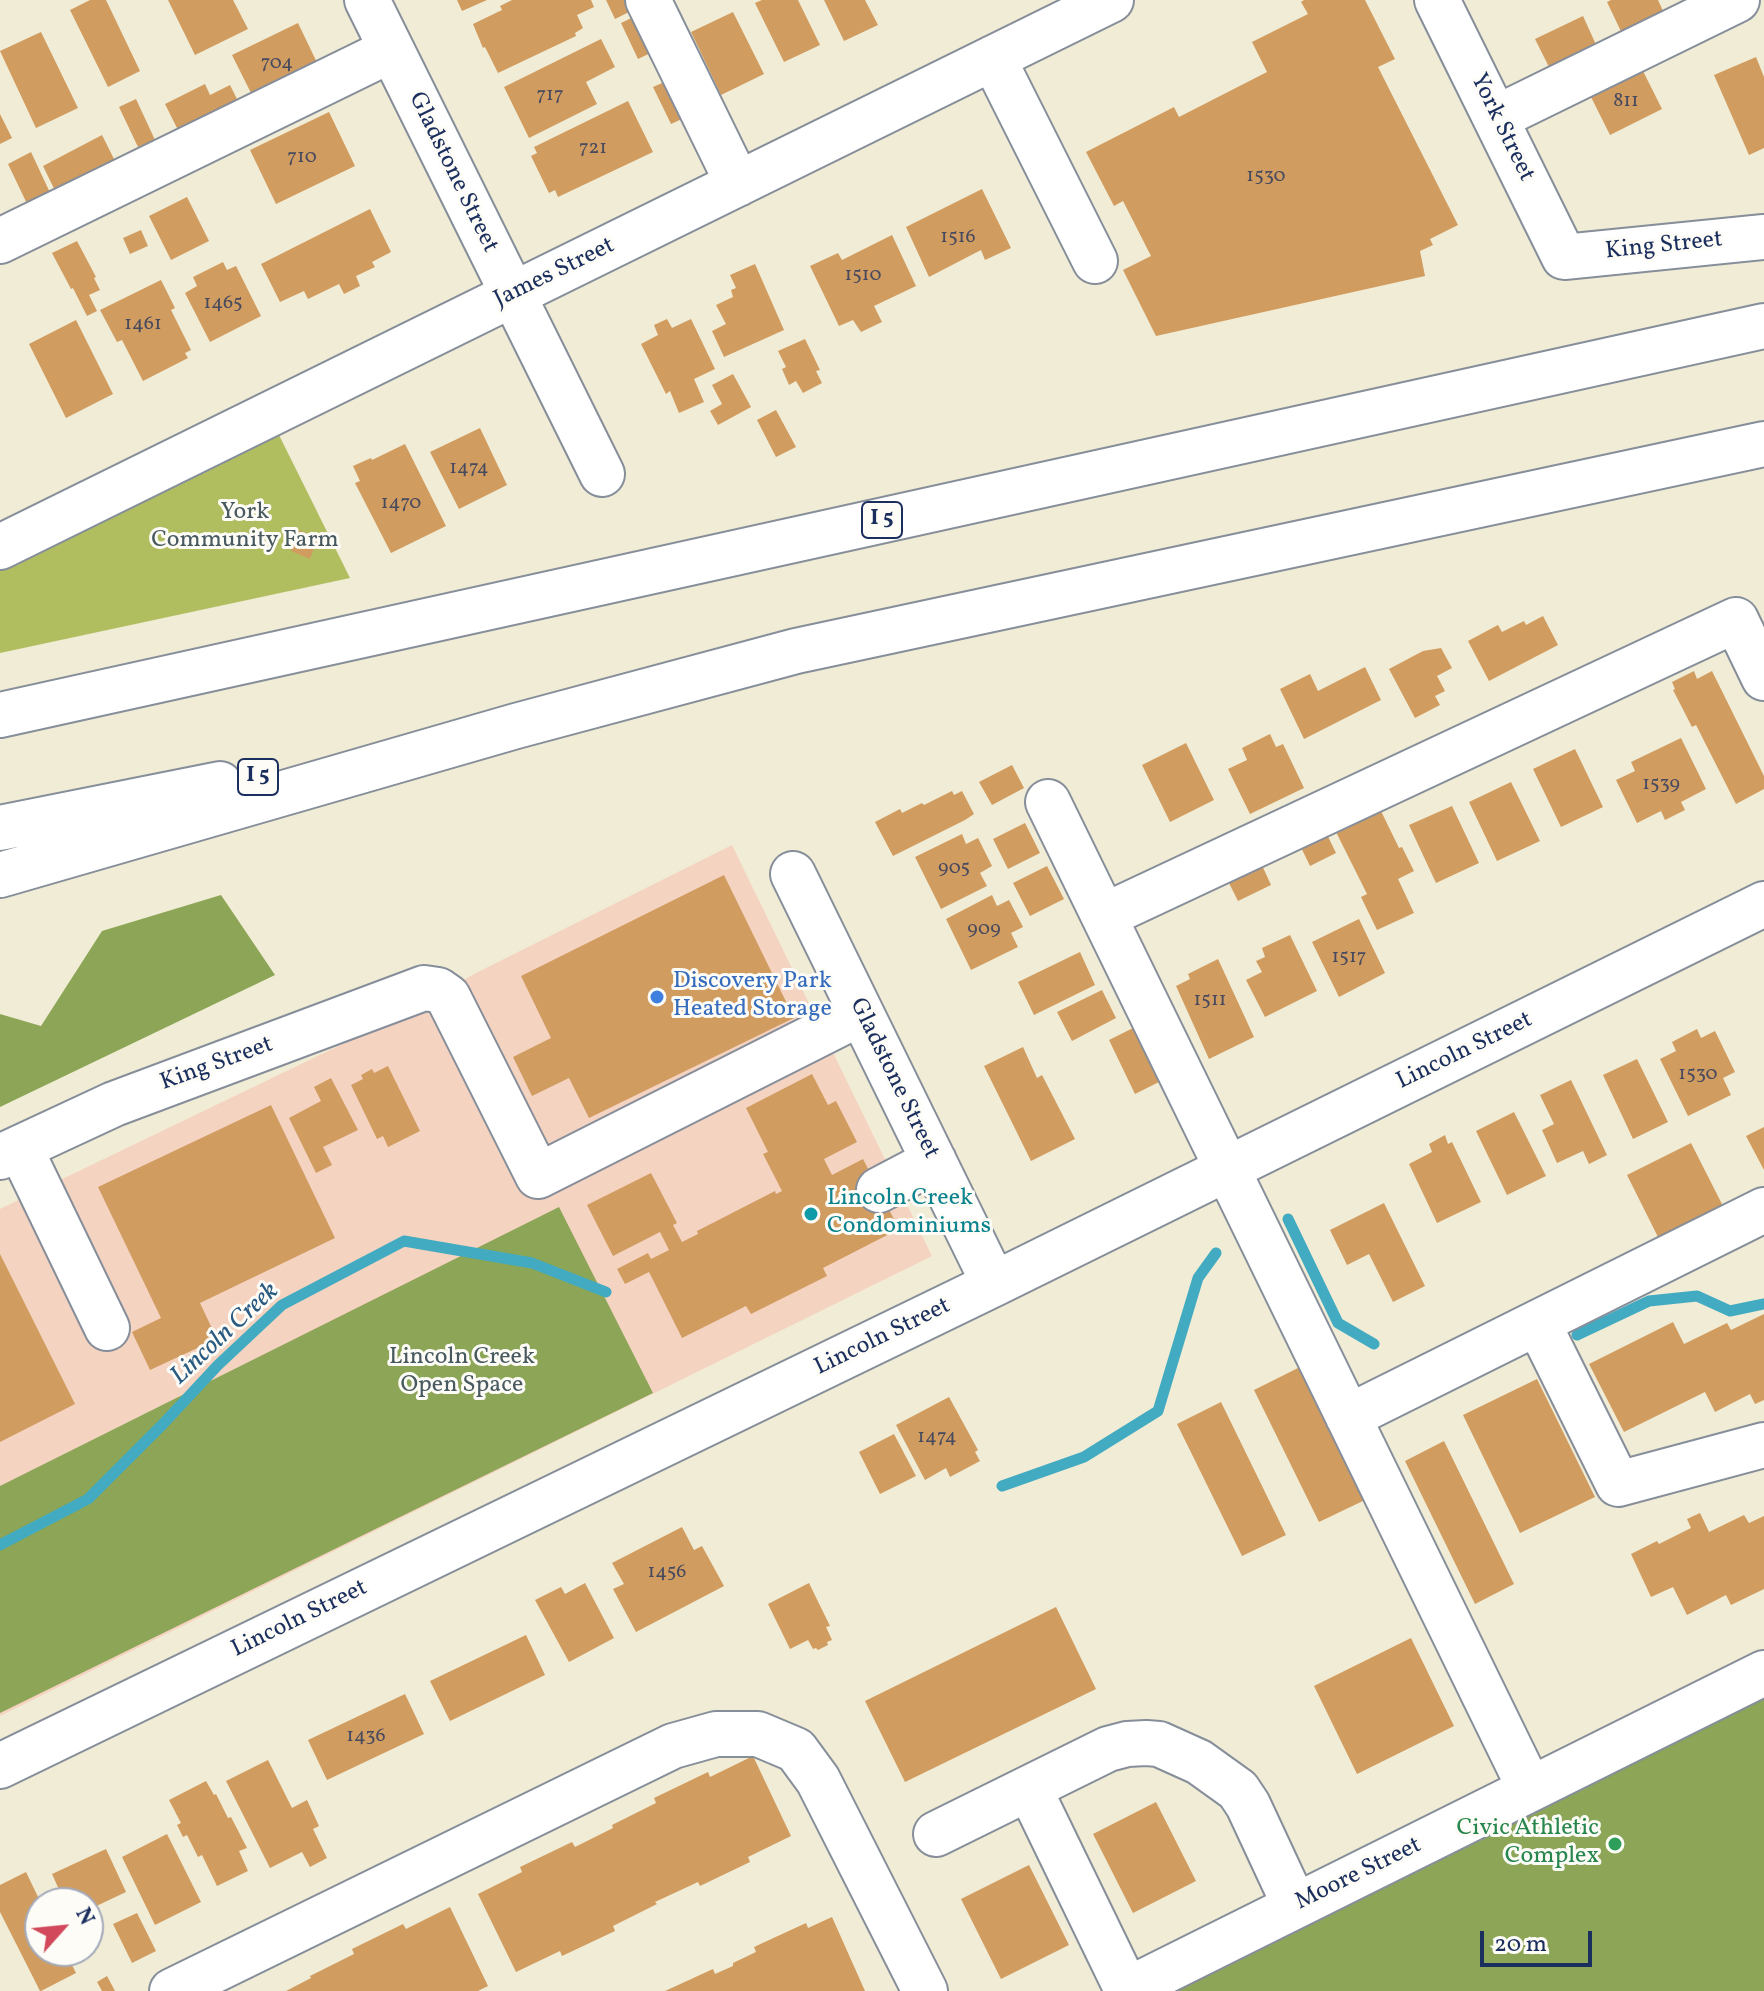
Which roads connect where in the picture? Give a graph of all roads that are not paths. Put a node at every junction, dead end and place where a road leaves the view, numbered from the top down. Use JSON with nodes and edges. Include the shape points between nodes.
{"nodes":[{"id":1,"x":367,"y":0,"type":"edge"},
{"id":2,"x":648,"y":0,"type":"edge"},
{"id":3,"x":1111,"y":0,"type":"edge"},
{"id":4,"x":1437,"y":0,"type":"edge"},
{"id":5,"x":1737,"y":0,"type":"edge"},
{"id":6,"x":391,"y":50,"type":"junction"},
{"id":7,"x":993,"y":58,"type":"junction"},
{"id":8,"x":1496,"y":118,"type":"junction"},
{"id":9,"x":738,"y":184,"type":"junction"},
{"id":10,"x":1764,"y":237,"type":"edge"},
{"id":11,"x":0,"y":241,"type":"edge"},
{"id":12,"x":1564,"y":257,"type":"joint"},
{"id":13,"x":1095,"y":261,"type":"dead end"},
{"id":14,"x":513,"y":295,"type":"junction"},
{"id":15,"x":1764,"y":326,"type":"edge"},
{"id":16,"x":1764,"y":444,"type":"edge"},
{"id":17,"x":602,"y":474,"type":"dead end"},
{"id":18,"x":0,"y":547,"type":"edge"},
{"id":19,"x":1764,"y":678,"type":"edge"},
{"id":20,"x":0,"y":715,"type":"edge"},
{"id":21,"x":516,"y":726,"type":"junction"},
{"id":22,"x":1048,"y":802,"type":"dead end"},
{"id":23,"x":0,"y":828,"type":"edge"},
{"id":24,"x":793,"y":874,"type":"dead end"},
{"id":25,"x":0,"y":875,"type":"edge"},
{"id":26,"x":1764,"y":904,"type":"edge"},
{"id":27,"x":1104,"y":916,"type":"junction"},
{"id":28,"x":861,"y":1013,"type":"junction"},
{"id":29,"x":10,"y":1152,"type":"edge"},
{"id":30,"x":934,"y":1161,"type":"junction"},
{"id":31,"x":1227,"y":1169,"type":"junction"},
{"id":32,"x":879,"y":1190,"type":"dead end"},
{"id":33,"x":1764,"y":1210,"type":"edge"},
{"id":34,"x":994,"y":1284,"type":"junction"},
{"id":35,"x":1538,"y":1323,"type":"junction"},
{"id":36,"x":107,"y":1328,"type":"dead end"},
{"id":37,"x":1348,"y":1417,"type":"junction"},
{"id":38,"x":1764,"y":1445,"type":"edge"},
{"id":39,"x":1764,"y":1673,"type":"edge"},
{"id":40,"x":0,"y":1766,"type":"edge"},
{"id":41,"x":1029,"y":1788,"type":"junction"},
{"id":42,"x":1530,"y":1789,"type":"junction"},
{"id":43,"x":936,"y":1834,"type":"dead end"},
{"id":44,"x":1295,"y":1906,"type":"junction"},
{"id":45,"x":172,"y":1991,"type":"edge"},
{"id":46,"x":925,"y":1991,"type":"edge"},
{"id":47,"x":1126,"y":1991,"type":"edge"}],
"edges":[{"from":1,"to":6,"type":"main road","name":"Gladstone Street"},
{"from":2,"to":9,"type":"main road"},
{"from":3,"to":7,"type":"main road","name":"James Street"},
{"from":4,"to":8,"type":"main road","name":"York Street"},
{"from":5,"to":8,"type":"main road"},
{"from":6,"to":11,"type":"main road"},
{"from":6,"to":14,"type":"main road","name":"Gladstone Street"},
{"from":7,"to":9,"type":"main road","name":"James Street"},
{"from":7,"to":13,"type":"main road"},
{"from":8,"to":12,"type":"main road","name":"York Street"},
{"from":9,"to":14,"type":"main road","name":"James Street"},
{"from":10,"to":12,"type":"main road","name":"King Street"},
{"from":14,"to":17,"type":"main road","name":"Gladstone Street"},
{"from":14,"to":18,"type":"main road","name":"James Street"},
{"from":15,"to":20,"type":"main road","number":"I 5"},
{"from":16,"to":21,"type":"main road","number":"I 5","via":[[796,651]]},
{"from":19,"to":27,"type":"main road","via":[[1736,620]]},
{"from":21,"to":23,"type":"main road","number":"I 5"},
{"from":21,"to":25,"type":"main road"},
{"from":22,"to":27,"type":"main road"},
{"from":24,"to":28,"type":"main road","name":"Gladstone Street"},
{"from":26,"to":31,"type":"main road","name":"Lincoln Street"},
{"from":27,"to":31,"type":"main road"},
{"from":28,"to":29,"type":"main road","name":"King Street","via":[[538,1176],[448,997],[424,988],[114,1104]]},
{"from":28,"to":30,"type":"main road","name":"Gladstone Street"},
{"from":29,"to":36,"type":"main road"},
{"from":30,"to":32,"type":"main road"},
{"from":30,"to":34,"type":"main road","name":"Gladstone Street"},
{"from":31,"to":34,"type":"main road","name":"Lincoln Street"},
{"from":31,"to":37,"type":"main road"},
{"from":33,"to":35,"type":"main road"},
{"from":34,"to":40,"type":"main road","name":"Lincoln Street"},
{"from":35,"to":37,"type":"main road"},
{"from":35,"to":38,"type":"main road","via":[[1618,1484]]},
{"from":37,"to":42,"type":"main road"},
{"from":39,"to":42,"type":"main road","name":"Moore Street"},
{"from":41,"to":43,"type":"main road"},
{"from":41,"to":44,"type":"main road","via":[[1108,1749],[1159,1744],[1199,1762],[1238,1790]]},
{"from":41,"to":47,"type":"main road"},
{"from":42,"to":44,"type":"main road","name":"Moore Street"},
{"from":44,"to":47,"type":"main road","name":"Moore Street"},
{"from":45,"to":46,"type":"main road","via":[[673,1746],[716,1734],[758,1734],[796,1750],[818,1780]]}]}
